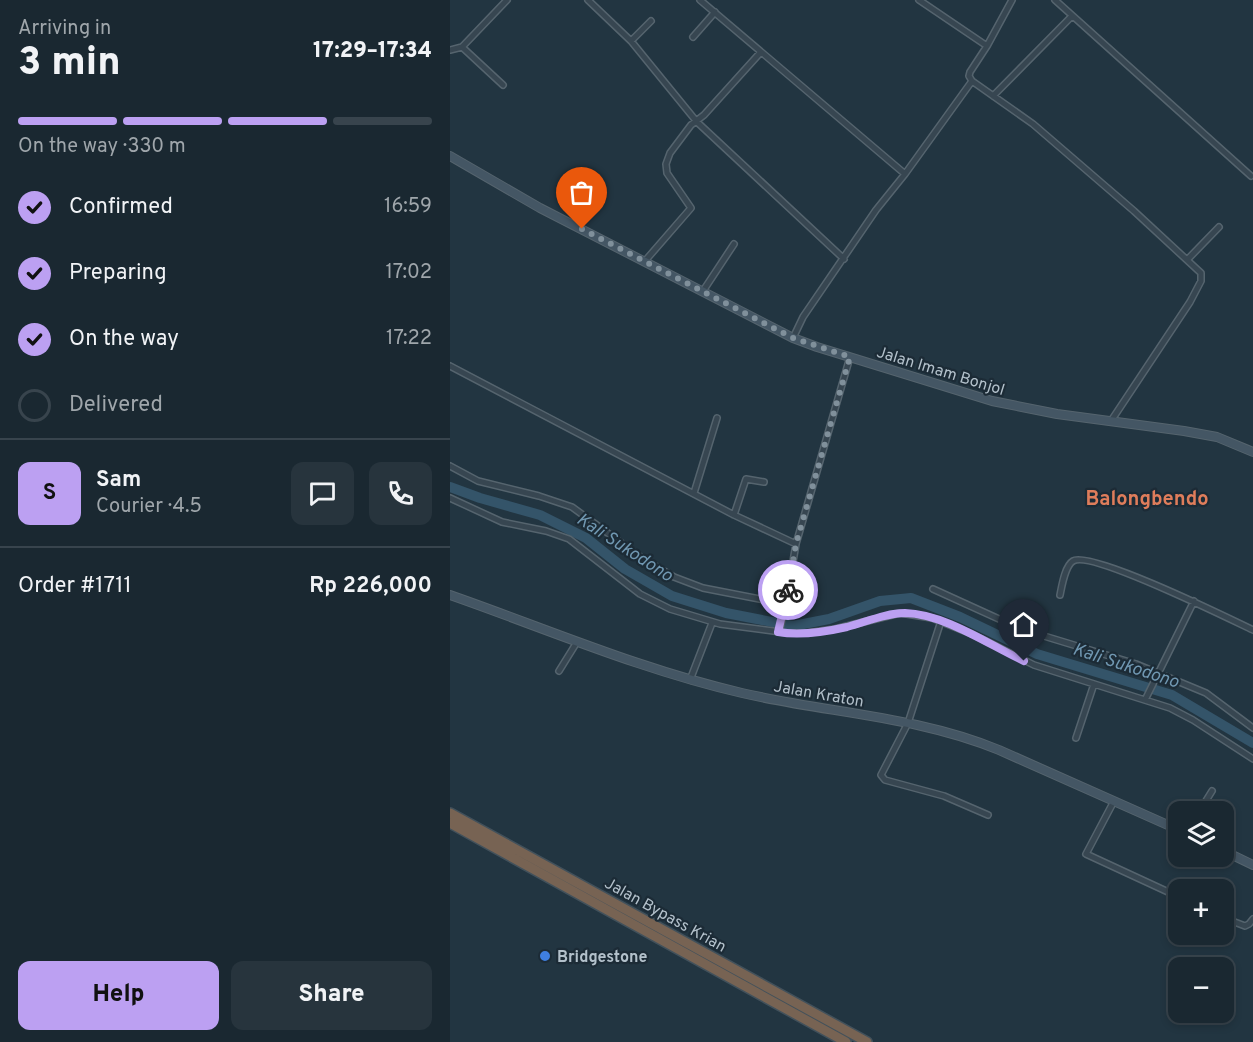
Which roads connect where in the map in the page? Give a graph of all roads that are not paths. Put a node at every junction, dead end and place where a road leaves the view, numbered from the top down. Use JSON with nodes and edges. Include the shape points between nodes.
{"nodes":[{"id":1,"x":507,"y":0,"type":"edge"},
{"id":2,"x":588,"y":0,"type":"edge"},
{"id":3,"x":700,"y":0,"type":"edge"},
{"id":4,"x":919,"y":0,"type":"edge"},
{"id":5,"x":1012,"y":0,"type":"edge"},
{"id":6,"x":1054,"y":0,"type":"edge"},
{"id":7,"x":715,"y":12,"type":"junction"},
{"id":8,"x":1072,"y":16,"type":"junction"},
{"id":9,"x":651,"y":21,"type":"dead end"},
{"id":10,"x":693,"y":37,"type":"dead end"},
{"id":11,"x":631,"y":41,"type":"junction"},
{"id":12,"x":987,"y":46,"type":"junction"},
{"id":13,"x":462,"y":47,"type":"junction"},
{"id":14,"x":450,"y":50,"type":"edge"},
{"id":15,"x":760,"y":52,"type":"junction"},
{"id":16,"x":972,"y":81,"type":"junction"},
{"id":17,"x":502,"y":85,"type":"dead end"},
{"id":18,"x":993,"y":96,"type":"junction"},
{"id":19,"x":697,"y":122,"type":"junction"},
{"id":20,"x":450,"y":156,"type":"edge"},
{"id":21,"x":905,"y":174,"type":"junction"},
{"id":22,"x":1251,"y":176,"type":"dead end"},
{"id":23,"x":1219,"y":227,"type":"dead end"},
{"id":24,"x":734,"y":244,"type":"dead end"},
{"id":25,"x":844,"y":259,"type":"junction"},
{"id":26,"x":1187,"y":260,"type":"junction"},
{"id":27,"x":645,"y":261,"type":"junction"},
{"id":28,"x":703,"y":291,"type":"junction"},
{"id":29,"x":793,"y":338,"type":"junction"},
{"id":30,"x":850,"y":357,"type":"junction"},
{"id":31,"x":450,"y":366,"type":"edge"},
{"id":32,"x":717,"y":418,"type":"dead end"},
{"id":33,"x":1111,"y":421,"type":"junction"},
{"id":34,"x":1253,"y":452,"type":"edge"},
{"id":35,"x":450,"y":466,"type":"edge"},
{"id":36,"x":764,"y":482,"type":"dead end"},
{"id":37,"x":694,"y":493,"type":"junction"},
{"id":38,"x":450,"y":498,"type":"edge"},
{"id":39,"x":734,"y":515,"type":"junction"},
{"id":40,"x":796,"y":544,"type":"junction"},
{"id":41,"x":933,"y":589,"type":"dead end"},
{"id":42,"x":450,"y":595,"type":"edge"},
{"id":43,"x":1059,"y":595,"type":"dead end"},
{"id":44,"x":1194,"y":601,"type":"junction"},
{"id":45,"x":785,"y":606,"type":"junction"},
{"id":46,"x":941,"y":621,"type":"junction"},
{"id":47,"x":712,"y":623,"type":"junction"},
{"id":48,"x":779,"y":629,"type":"junction"},
{"id":49,"x":1253,"y":630,"type":"edge"},
{"id":50,"x":577,"y":642,"type":"junction"},
{"id":51,"x":559,"y":671,"type":"dead end"},
{"id":52,"x":1156,"y":676,"type":"junction"},
{"id":53,"x":690,"y":680,"type":"junction"},
{"id":54,"x":1094,"y":684,"type":"junction"},
{"id":55,"x":1146,"y":698,"type":"junction"},
{"id":56,"x":908,"y":723,"type":"junction"},
{"id":57,"x":1253,"y":728,"type":"edge"},
{"id":58,"x":1076,"y":738,"type":"dead end"},
{"id":59,"x":1253,"y":759,"type":"edge"},
{"id":60,"x":1212,"y":791,"type":"dead end"},
{"id":61,"x":1114,"y":801,"type":"junction"},
{"id":62,"x":1206,"y":801,"type":"edge"},
{"id":63,"x":450,"y":813,"type":"edge"},
{"id":64,"x":988,"y":815,"type":"dead end"},
{"id":65,"x":450,"y":823,"type":"edge"},
{"id":66,"x":1168,"y":825,"type":"edge"},
{"id":67,"x":1234,"y":856,"type":"edge"},
{"id":68,"x":1253,"y":865,"type":"edge"},
{"id":69,"x":1168,"y":892,"type":"edge"},
{"id":70,"x":1253,"y":919,"type":"edge"},
{"id":71,"x":1234,"y":922,"type":"edge"},
{"id":72,"x":846,"y":1042,"type":"edge"},
{"id":73,"x":867,"y":1042,"type":"edge"}],
"edges":[{"from":1,"to":13,"type":"street"},
{"from":2,"to":11,"type":"street"},
{"from":3,"to":7,"type":"street"},
{"from":4,"to":12,"type":"street"},
{"from":5,"to":12,"type":"street"},
{"from":6,"to":8,"type":"street"},
{"from":7,"to":10,"type":"street"},
{"from":7,"to":15,"type":"street"},
{"from":8,"to":18,"type":"street"},
{"from":8,"to":22,"type":"street"},
{"from":9,"to":11,"type":"street"},
{"from":11,"to":19,"type":"street"},
{"from":12,"to":16,"type":"street","via":[[970,72]]},
{"from":13,"to":14,"type":"street"},
{"from":13,"to":17,"type":"street"},
{"from":15,"to":19,"type":"street"},
{"from":15,"to":21,"type":"street"},
{"from":16,"to":18,"type":"street"},
{"from":16,"to":21,"type":"street"},
{"from":18,"to":26,"type":"street","via":[[1033,124]]},
{"from":19,"to":25,"type":"street"},
{"from":19,"to":27,"type":"street","via":[[680,138],[666,164],[690,210]]},
{"from":20,"to":27,"type":"main road","name":"Jalan Imam Bonjol","via":[[540,208]]},
{"from":21,"to":25,"type":"street"},
{"from":23,"to":26,"type":"street"},
{"from":24,"to":28,"type":"street"},
{"from":25,"to":29,"type":"street"},
{"from":26,"to":33,"type":"street","via":[[1201,273],[1201,281]]},
{"from":27,"to":28,"type":"main road","name":"Jalan Imam Bonjol"},
{"from":28,"to":29,"type":"main road","name":"Jalan Imam Bonjol"},
{"from":29,"to":30,"type":"main road","name":"Jalan Imam Bonjol"},
{"from":30,"to":33,"type":"main road","name":"Jalan Imam Bonjol","via":[[992,401]]},
{"from":30,"to":40,"type":"street"},
{"from":31,"to":37,"type":"street"},
{"from":32,"to":37,"type":"street"},
{"from":33,"to":34,"type":"main road","name":"Jalan Imam Bonjol","via":[[1184,430]]},
{"from":35,"to":45,"type":"street","via":[[478,481],[572,507],[674,577],[703,588]]},
{"from":36,"to":39,"type":"street","via":[[746,479]]},
{"from":37,"to":39,"type":"street"},
{"from":38,"to":47,"type":"street","via":[[502,522],[563,536],[639,594]]},
{"from":39,"to":40,"type":"street"},
{"from":40,"to":45,"type":"street"},
{"from":41,"to":52,"type":"street","via":[[1021,629],[1106,654]]},
{"from":42,"to":50,"type":"main road","name":"Jalan Kraton"},
{"from":43,"to":44,"type":"street","via":[[1068,566],[1079,559]]},
{"from":44,"to":49,"type":"street"},
{"from":44,"to":52,"type":"street"},
{"from":45,"to":48,"type":"street"},
{"from":46,"to":48,"type":"street","via":[[904,613],[826,631],[801,633]]},
{"from":46,"to":54,"type":"street","via":[[1034,665]]},
{"from":46,"to":56,"type":"street"},
{"from":47,"to":48,"type":"street"},
{"from":47,"to":53,"type":"street"},
{"from":50,"to":51,"type":"street"},
{"from":50,"to":53,"type":"main road","name":"Jalan Kraton"},
{"from":52,"to":55,"type":"street"},
{"from":52,"to":57,"type":"street","via":[[1211,696]]},
{"from":53,"to":56,"type":"main road","name":"Jalan Kraton"},
{"from":54,"to":55,"type":"street"},
{"from":54,"to":58,"type":"street"},
{"from":55,"to":59,"type":"street","via":[[1193,720]]},
{"from":56,"to":61,"type":"main road","name":"Jalan Kraton","via":[[984,744]]},
{"from":56,"to":64,"type":"street","via":[[882,778],[944,796]]},
{"from":60,"to":62,"type":"street"},
{"from":61,"to":66,"type":"main road","name":"Jalan Kraton"},
{"from":61,"to":69,"type":"street","via":[[1086,854]]},
{"from":63,"to":73,"type":"highway","name":"Jalan Bypass Krian"},
{"from":65,"to":72,"type":"highway","name":"Jalan Bypass Krian"},
{"from":67,"to":68,"type":"main road"},
{"from":70,"to":71,"type":"street","via":[[1245,926]]}]}
